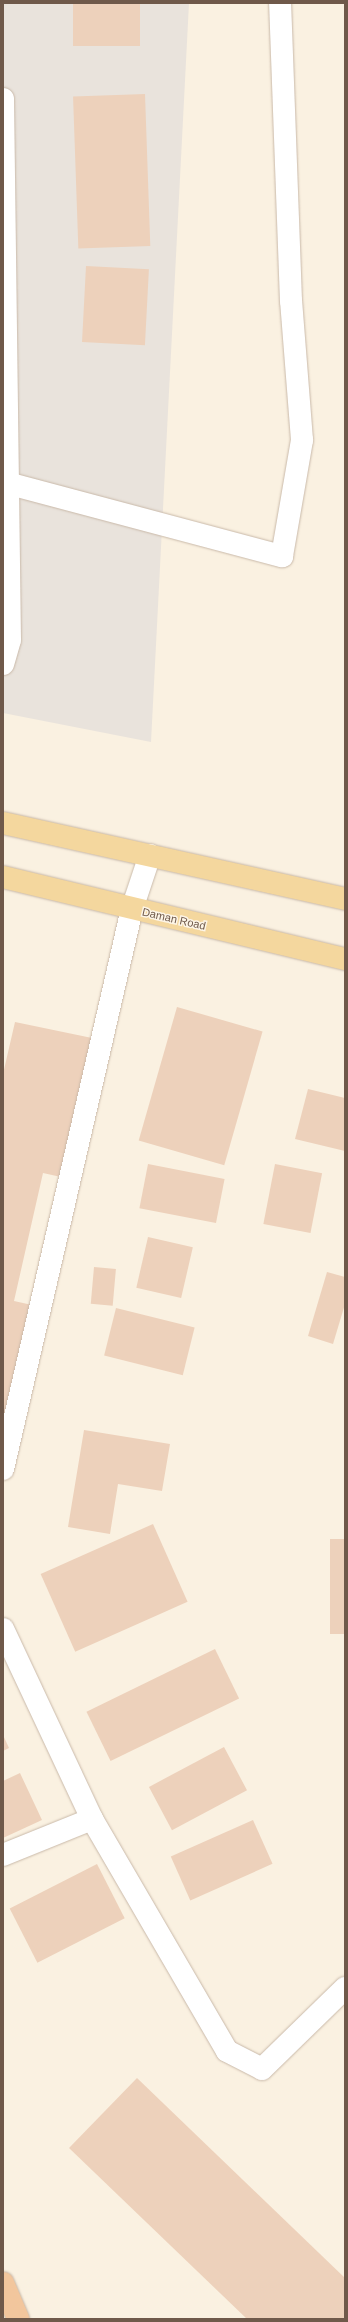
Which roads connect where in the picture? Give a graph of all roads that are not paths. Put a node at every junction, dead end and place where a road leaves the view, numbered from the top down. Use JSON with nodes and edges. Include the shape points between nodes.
{"nodes":[{"id":1,"x":280,"y":3,"type":"edge"},
{"id":2,"x":3,"y":99,"type":"edge"},
{"id":3,"x":5,"y":483,"type":"edge"},
{"id":4,"x":3,"y":664,"type":"edge"},
{"id":5,"x":3,"y":823,"type":"edge"},
{"id":6,"x":150,"y":855,"type":"junction"},
{"id":7,"x":3,"y":877,"type":"edge"},
{"id":8,"x":345,"y":899,"type":"edge"},
{"id":9,"x":132,"y":909,"type":"junction"},
{"id":10,"x":345,"y":959,"type":"edge"},
{"id":11,"x":3,"y":1469,"type":"edge"},
{"id":12,"x":3,"y":1629,"type":"edge"},
{"id":13,"x":92,"y":1819,"type":"junction"},
{"id":14,"x":3,"y":1855,"type":"edge"},
{"id":15,"x":345,"y":1988,"type":"edge"},
{"id":16,"x":3,"y":2284,"type":"edge"},
{"id":17,"x":18,"y":2319,"type":"edge"}],
"edges":[{"from":1,"to":3,"type":"street","via":[[291,301],[302,440],[282,556]]},
{"from":2,"to":3,"type":"street"},
{"from":3,"to":4,"type":"street","via":[[10,640]]},
{"from":5,"to":6,"type":"main road"},
{"from":6,"to":8,"type":"main road"},
{"from":6,"to":9,"type":"street"},
{"from":7,"to":9,"type":"main road","name":"Daman Road"},
{"from":9,"to":10,"type":"main road","name":"Daman Road"},
{"from":9,"to":11,"type":"street"},
{"from":12,"to":13,"type":"street"},
{"from":13,"to":14,"type":"street"},
{"from":13,"to":15,"type":"street","via":[[227,2051],[262,2068]]},
{"from":16,"to":17,"type":"highway"}]}
